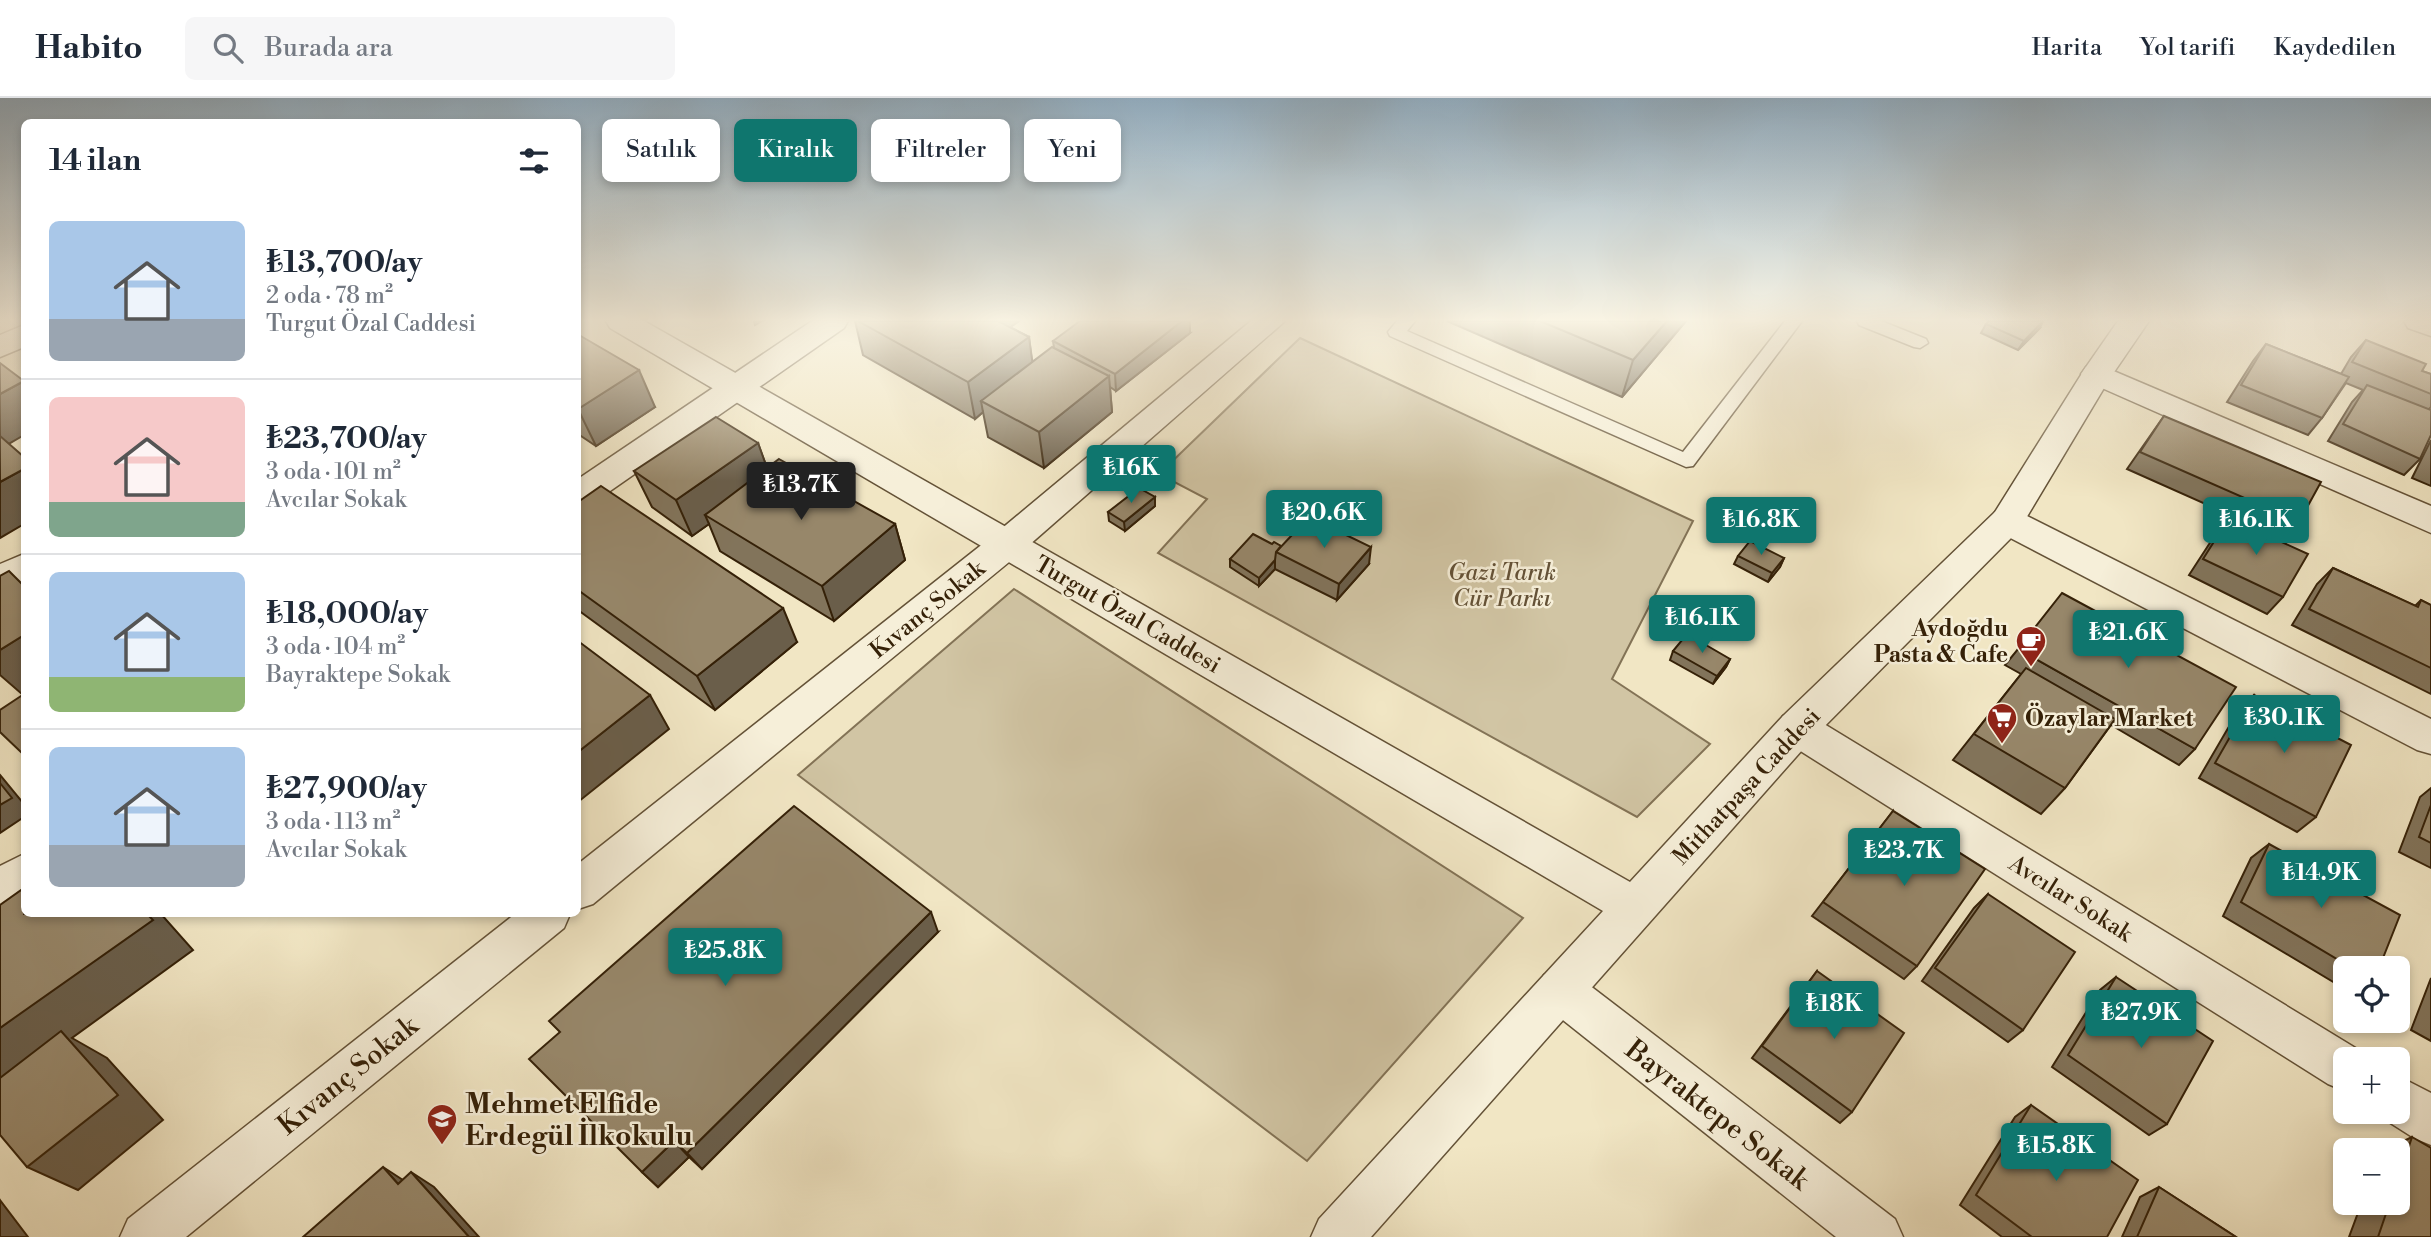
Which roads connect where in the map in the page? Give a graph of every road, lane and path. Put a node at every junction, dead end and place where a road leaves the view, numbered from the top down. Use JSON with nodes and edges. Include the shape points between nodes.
{"nodes":[{"id":1,"x":714,"y":374,"type":"edge"},
{"id":2,"x":755,"y":374,"type":"edge"},
{"id":3,"x":1207,"y":374,"type":"edge"},
{"id":4,"x":1491,"y":374,"type":"edge"},
{"id":5,"x":1753,"y":374,"type":"edge"},
{"id":6,"x":2097,"y":374,"type":"joint"},
{"id":7,"x":736,"y":387,"type":"junction"},
{"id":8,"x":581,"y":494,"type":"edge"},
{"id":9,"x":2431,"y":520,"type":"edge"},
{"id":10,"x":2007,"y":521,"type":"junction"},
{"id":11,"x":1007,"y":544,"type":"junction"},
{"id":12,"x":21,"y":569,"type":"edge"},
{"id":13,"x":0,"y":581,"type":"edge"},
{"id":14,"x":1797,"y":728,"type":"junction"},
{"id":15,"x":2431,"y":738,"type":"edge"},
{"id":16,"x":21,"y":875,"type":"edge"},
{"id":17,"x":581,"y":888,"type":"edge"},
{"id":18,"x":0,"y":890,"type":"edge"},
{"id":19,"x":1635,"y":906,"type":"junction"},
{"id":20,"x":544,"y":917,"type":"edge"},
{"id":21,"x":1560,"y":990,"type":"junction"},
{"id":22,"x":2333,"y":1061,"type":"edge"},
{"id":23,"x":2410,"y":1108,"type":"edge"},
{"id":24,"x":2431,"y":1121,"type":"edge"},
{"id":25,"x":146,"y":1237,"type":"edge"},
{"id":26,"x":1336,"y":1237,"type":"edge"},
{"id":27,"x":1877,"y":1237,"type":"edge"}],
"edges":[{"from":1,"to":7,"type":"street","name":"Turgut Özal Caddesi"},
{"from":2,"to":7,"type":"street"},
{"from":3,"to":11,"type":"street","name":"Kıvanç Sokak"},
{"from":4,"to":5,"type":"lane","via":[[1686,461]]},
{"from":6,"to":9,"type":"street"},
{"from":6,"to":10,"type":"street","name":"Mithatpaşa Caddesi"},
{"from":7,"to":8,"type":"street"},
{"from":7,"to":11,"type":"street","name":"Turgut Özal Caddesi"},
{"from":10,"to":14,"type":"street","name":"Mithatpaşa Caddesi"},
{"from":10,"to":15,"type":"street"},
{"from":11,"to":17,"type":"street","name":"Kıvanç Sokak"},
{"from":11,"to":19,"type":"street","name":"Turgut Özal Caddesi"},
{"from":12,"to":13,"type":"street"},
{"from":14,"to":19,"type":"street","name":"Mithatpaşa Caddesi"},
{"from":14,"to":22,"type":"street","name":"Avcılar Sokak"},
{"from":16,"to":18,"type":"street"},
{"from":19,"to":21,"type":"street","name":"Mithatpaşa Caddesi"},
{"from":20,"to":25,"type":"street","name":"Kıvanç Sokak"},
{"from":21,"to":26,"type":"street","name":"Mithatpaşa Caddesi"},
{"from":21,"to":27,"type":"street","name":"Bayraktepe Sokak"},
{"from":23,"to":24,"type":"street"}]}
